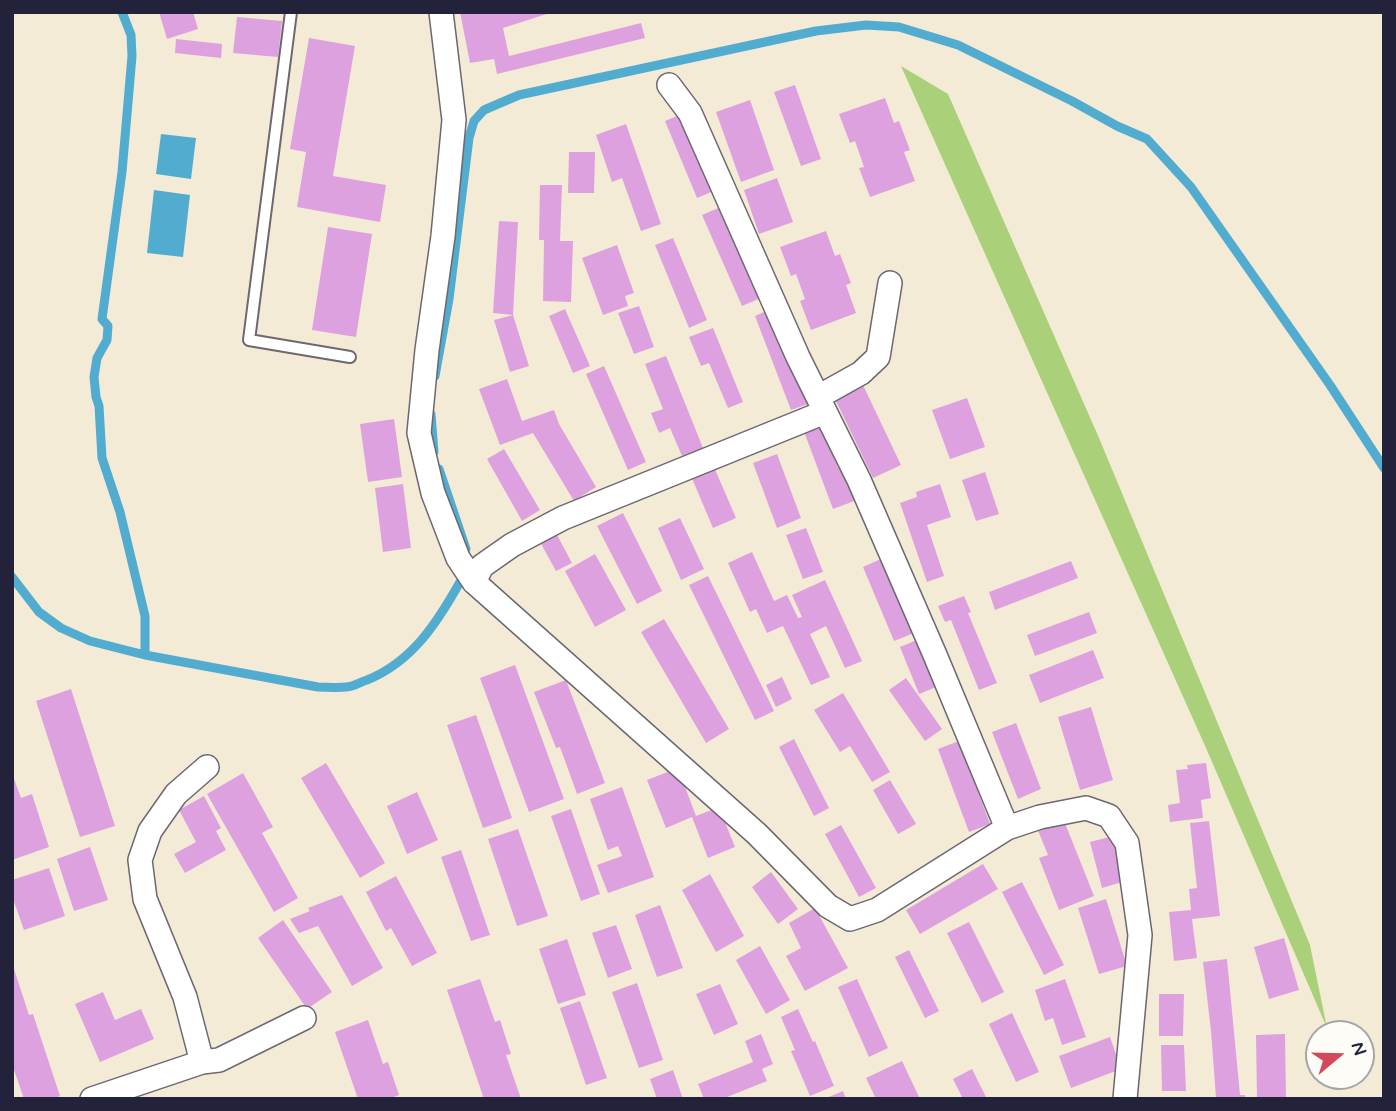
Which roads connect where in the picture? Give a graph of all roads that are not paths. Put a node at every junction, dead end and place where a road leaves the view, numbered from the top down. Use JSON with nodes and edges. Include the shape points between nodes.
{"nodes":[{"id":1,"x":291,"y":12,"type":"edge"},
{"id":2,"x":441,"y":12,"type":"edge"},
{"id":3,"x":669,"y":85,"type":"dead end"},
{"id":4,"x":890,"y":283,"type":"dead end"},
{"id":5,"x":350,"y":357,"type":"dead end"},
{"id":6,"x":822,"y":404,"type":"junction"},
{"id":7,"x":474,"y":582,"type":"junction"},
{"id":8,"x":207,"y":767,"type":"dead end"},
{"id":9,"x":1007,"y":828,"type":"junction"},
{"id":10,"x":304,"y":1018,"type":"dead end"},
{"id":11,"x":202,"y":1062,"type":"junction"},
{"id":12,"x":92,"y":1099,"type":"edge"},
{"id":13,"x":1125,"y":1099,"type":"edge"}],
"edges":[{"from":1,"to":5,"type":"lane","via":[[249,340]]},
{"from":2,"to":7,"type":"street","via":[[454,120],[419,433],[433,493],[458,558]]},
{"from":3,"to":6,"type":"street","via":[[690,113]]},
{"from":4,"to":6,"type":"street","via":[[878,357]]},
{"from":6,"to":7,"type":"street","via":[[512,545],[482,566]]},
{"from":6,"to":9,"type":"street","via":[[936,654]]},
{"from":7,"to":9,"type":"street","via":[[757,834],[828,906],[850,919],[877,910]]},
{"from":8,"to":11,"type":"street","via":[[176,794],[150,831],[140,860],[145,899],[185,997]]},
{"from":9,"to":13,"type":"street","via":[[1086,808],[1110,816],[1127,843],[1140,935]]},
{"from":10,"to":11,"type":"street","via":[[219,1060]]},
{"from":11,"to":12,"type":"street"}]}
